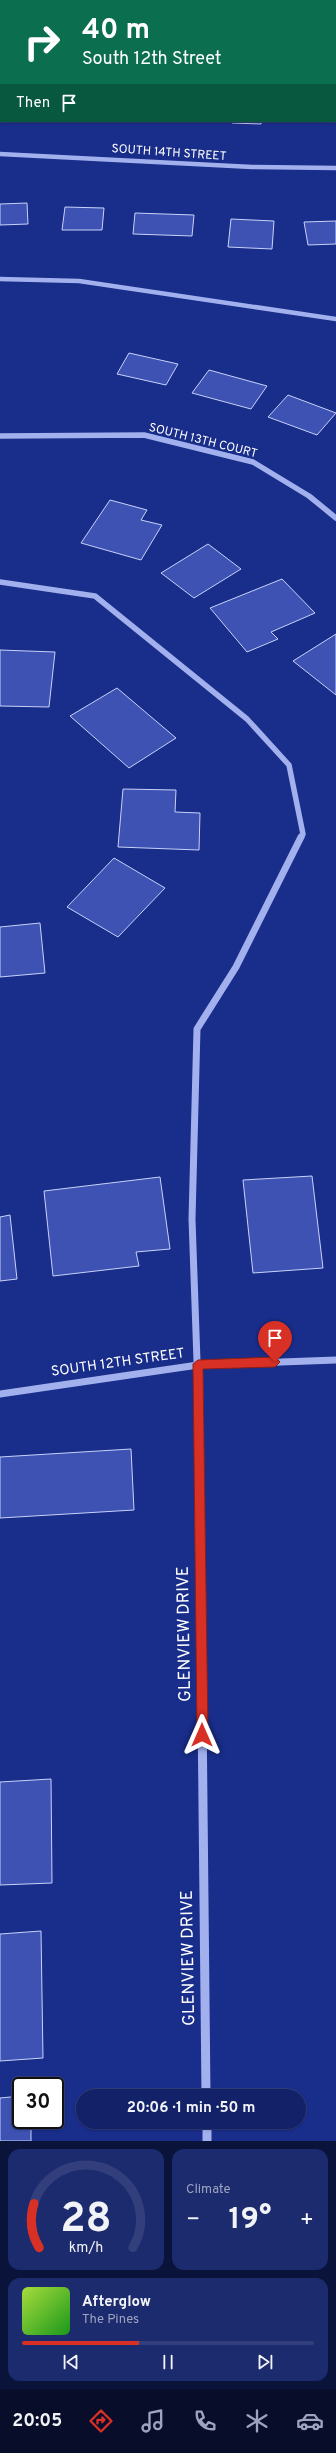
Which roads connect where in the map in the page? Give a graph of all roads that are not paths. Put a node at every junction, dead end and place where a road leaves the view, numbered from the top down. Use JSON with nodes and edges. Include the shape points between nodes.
{"nodes":[{"id":1,"x":0,"y":154,"type":"edge"},
{"id":2,"x":336,"y":168,"type":"edge"},
{"id":3,"x":0,"y":279,"type":"edge"},
{"id":4,"x":336,"y":319,"type":"edge"},
{"id":5,"x":0,"y":436,"type":"edge"},
{"id":6,"x":336,"y":518,"type":"edge"},
{"id":7,"x":0,"y":582,"type":"edge"},
{"id":8,"x":336,"y":1360,"type":"edge"},
{"id":9,"x":198,"y":1364,"type":"junction"},
{"id":10,"x":0,"y":1394,"type":"edge"},
{"id":11,"x":206,"y":2089,"type":"edge"},
{"id":12,"x":207,"y":2129,"type":"edge"},
{"id":13,"x":207,"y":2141,"type":"edge"}],
"edges":[{"from":1,"to":2,"type":"street","name":"SOUTH 14TH STREET","via":[[274,170]]},
{"from":3,"to":4,"type":"street","via":[[78,281]]},
{"from":5,"to":6,"type":"street","name":"SOUTH 13TH COURT","via":[[144,435],[253,462],[309,496]]},
{"from":7,"to":9,"type":"street","name":"GLENVIEW DRIVE","via":[[95,596],[247,719],[289,764],[302,834],[236,967],[197,1029],[192,1218]]},
{"from":8,"to":9,"type":"street","name":"SOUTH 12TH STREET"},
{"from":9,"to":10,"type":"street","name":"SOUTH 12TH STREET"},
{"from":9,"to":11,"type":"street","name":"GLENVIEW DRIVE"},
{"from":12,"to":13,"type":"street"}]}
